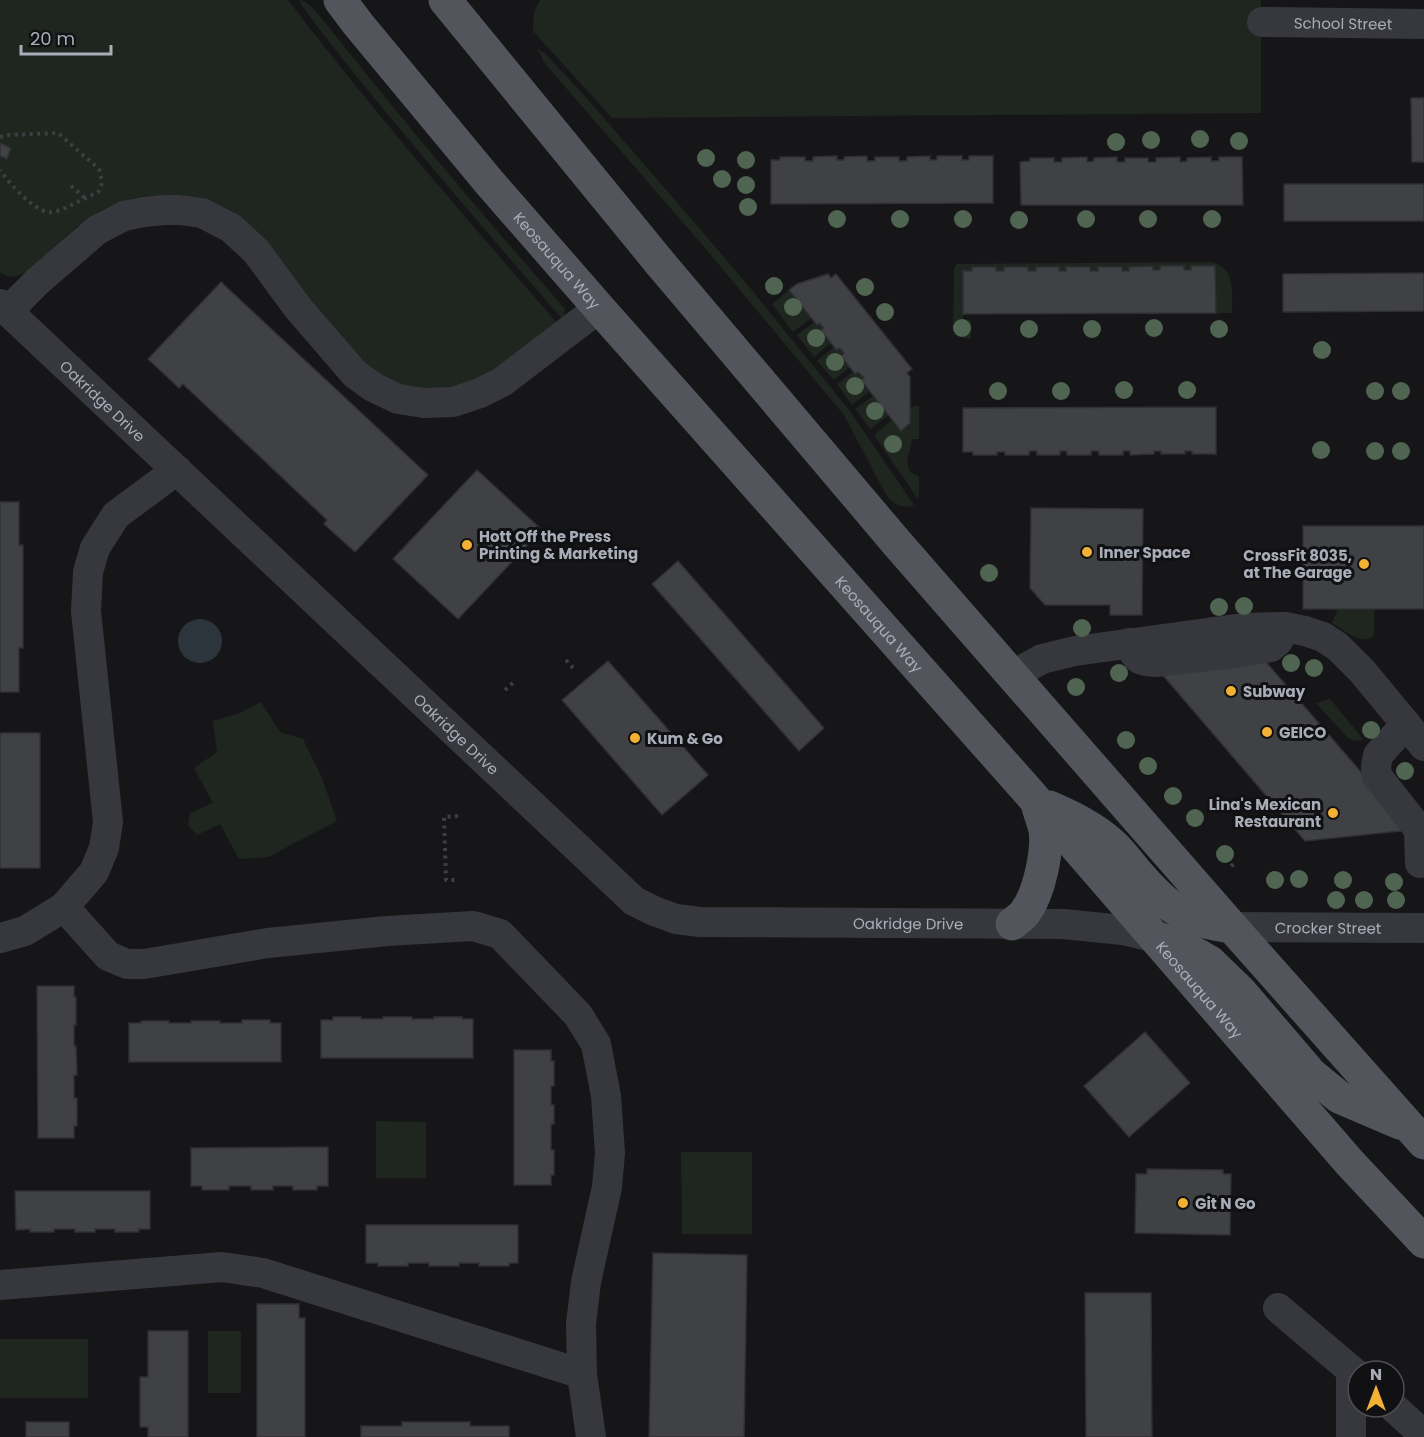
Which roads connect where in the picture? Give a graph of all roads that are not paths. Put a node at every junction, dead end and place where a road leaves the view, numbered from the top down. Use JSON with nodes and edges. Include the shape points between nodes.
{"nodes":[{"id":1,"x":340,"y":0,"type":"edge"},
{"id":2,"x":445,"y":0,"type":"edge"},
{"id":3,"x":1262,"y":22,"type":"dead end"},
{"id":4,"x":1424,"y":24,"type":"edge"},
{"id":5,"x":4,"y":308,"type":"edge"},
{"id":6,"x":599,"y":308,"type":"junction"},
{"id":7,"x":177,"y":470,"type":"junction"},
{"id":8,"x":1013,"y":675,"type":"junction"},
{"id":9,"x":1415,"y":735,"type":"edge"},
{"id":10,"x":1036,"y":801,"type":"junction"},
{"id":11,"x":1420,"y":863,"type":"dead end"},
{"id":12,"x":64,"y":907,"type":"junction"},
{"id":13,"x":1012,"y":924,"type":"junction"},
{"id":14,"x":1232,"y":927,"type":"junction"},
{"id":15,"x":1424,"y":928,"type":"edge"},
{"id":16,"x":1154,"y":936,"type":"junction"},
{"id":17,"x":0,"y":938,"type":"edge"},
{"id":18,"x":1416,"y":1135,"type":"edge"},
{"id":19,"x":1424,"y":1242,"type":"edge"},
{"id":20,"x":0,"y":1285,"type":"edge"},
{"id":21,"x":1278,"y":1308,"type":"dead end"},
{"id":22,"x":1346,"y":1365,"type":"edge"},
{"id":23,"x":582,"y":1374,"type":"junction"},
{"id":24,"x":1352,"y":1419,"type":"edge"},
{"id":25,"x":1406,"y":1419,"type":"edge"},
{"id":26,"x":1424,"y":1435,"type":"edge"},
{"id":27,"x":591,"y":1437,"type":"edge"},
{"id":28,"x":1351,"y":1437,"type":"edge"}],
"edges":[{"from":1,"to":6,"type":"main road","name":"Keosauqua Way","via":[[489,182]]},
{"from":2,"to":8,"type":"main road","via":[[667,272]]},
{"from":3,"to":4,"type":"street","name":"School Street"},
{"from":5,"to":6,"type":"street","via":[[96,230],[124,216],[163,210],[202,213],[231,228],[256,251],[298,308],[355,374],[398,399],[453,402],[480,393],[502,382]]},
{"from":5,"to":7,"type":"street","name":"Oakridge Drive"},
{"from":6,"to":10,"type":"main road","name":"Keosauqua Way"},
{"from":7,"to":12,"type":"street","via":[[116,515],[95,548],[88,572],[86,611],[108,822],[104,848],[94,872]]},
{"from":7,"to":13,"type":"street","name":"Oakridge Drive","via":[[634,901],[676,919],[700,922]]},
{"from":8,"to":9,"type":"street","via":[[1059,654],[1243,628],[1285,627],[1323,637],[1338,647]]},
{"from":8,"to":14,"type":"main road"},
{"from":9,"to":11,"type":"street","via":[[1378,755],[1376,766],[1377,776],[1419,831]]},
{"from":10,"to":13,"type":"main road","via":[[1045,830],[1042,868],[1032,901]]},
{"from":10,"to":14,"type":"main road","via":[[1095,830],[1150,888],[1185,916]]},
{"from":10,"to":16,"type":"main road","name":"Keosauqua Way"},
{"from":12,"to":17,"type":"street","via":[[24,931]]},
{"from":12,"to":23,"type":"street","via":[[108,956],[128,964],[268,943],[387,931],[473,926],[500,934],[578,1014],[596,1044],[604,1086],[610,1153],[607,1187],[586,1282],[581,1324]]},
{"from":13,"to":16,"type":"street","name":"Oakridge Drive","via":[[1093,926]]},
{"from":14,"to":15,"type":"street","name":"Crocker Street"},
{"from":14,"to":18,"type":"main road"},
{"from":16,"to":18,"type":"main road","via":[[1210,962],[1311,1074],[1339,1096]]},
{"from":16,"to":19,"type":"main road","name":"Keosauqua Way","via":[[1350,1163]]},
{"from":20,"to":23,"type":"street","via":[[222,1267],[263,1273]]},
{"from":21,"to":22,"type":"street"},
{"from":23,"to":27,"type":"street"},
{"from":24,"to":28,"type":"street"},
{"from":25,"to":26,"type":"street"}]}
